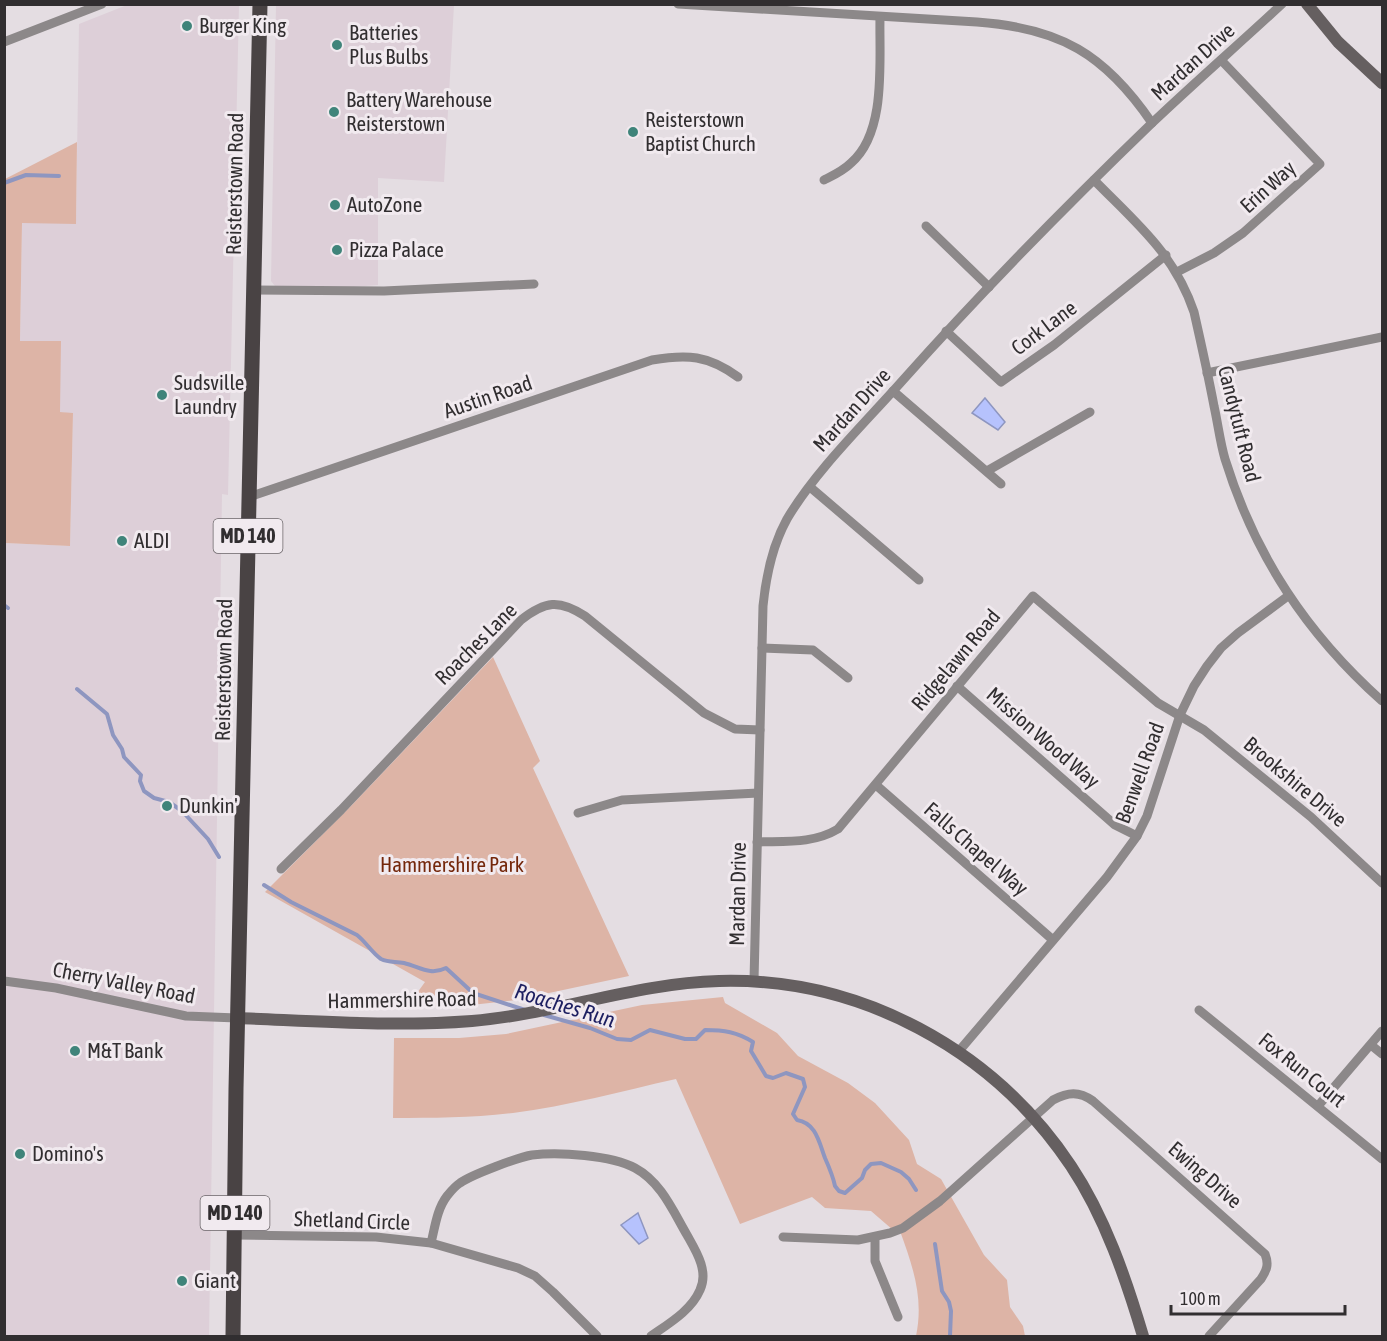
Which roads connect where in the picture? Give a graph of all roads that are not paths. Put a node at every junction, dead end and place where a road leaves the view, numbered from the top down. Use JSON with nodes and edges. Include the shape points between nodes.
{"nodes":[{"id":1,"x":102,"y":4,"type":"edge"},
{"id":2,"x":260,"y":4,"type":"edge"},
{"id":3,"x":678,"y":4,"type":"edge"},
{"id":4,"x":1282,"y":4,"type":"edge"},
{"id":5,"x":1307,"y":4,"type":"edge"},
{"id":6,"x":880,"y":17,"type":"junction"},
{"id":7,"x":4,"y":42,"type":"edge"},
{"id":8,"x":1221,"y":60,"type":"junction"},
{"id":9,"x":1383,"y":83,"type":"edge"},
{"id":10,"x":1152,"y":123,"type":"junction"},
{"id":11,"x":824,"y":180,"type":"dead end"},
{"id":12,"x":1094,"y":180,"type":"junction"},
{"id":13,"x":926,"y":226,"type":"dead end"},
{"id":14,"x":1166,"y":255,"type":"junction"},
{"id":15,"x":1177,"y":272,"type":"junction"},
{"id":16,"x":534,"y":284,"type":"dead end"},
{"id":17,"x":989,"y":286,"type":"junction"},
{"id":18,"x":254,"y":290,"type":"junction"},
{"id":19,"x":946,"y":332,"type":"junction"},
{"id":20,"x":1383,"y":337,"type":"edge"},
{"id":21,"x":1207,"y":373,"type":"junction"},
{"id":22,"x":738,"y":377,"type":"dead end"},
{"id":23,"x":893,"y":391,"type":"junction"},
{"id":24,"x":1090,"y":412,"type":"dead end"},
{"id":25,"x":987,"y":471,"type":"junction"},
{"id":26,"x":1001,"y":484,"type":"dead end"},
{"id":27,"x":810,"y":487,"type":"junction"},
{"id":28,"x":249,"y":498,"type":"junction"},
{"id":29,"x":919,"y":580,"type":"dead end"},
{"id":30,"x":1288,"y":596,"type":"junction"},
{"id":31,"x":762,"y":648,"type":"junction"},
{"id":32,"x":848,"y":678,"type":"dead end"},
{"id":33,"x":957,"y":686,"type":"junction"},
{"id":34,"x":1383,"y":701,"type":"edge"},
{"id":35,"x":1180,"y":716,"type":"junction"},
{"id":36,"x":760,"y":730,"type":"junction"},
{"id":37,"x":876,"y":785,"type":"junction"},
{"id":38,"x":759,"y":793,"type":"junction"},
{"id":39,"x":578,"y":813,"type":"dead end"},
{"id":40,"x":1137,"y":836,"type":"junction"},
{"id":41,"x":757,"y":842,"type":"junction"},
{"id":42,"x":281,"y":869,"type":"dead end"},
{"id":43,"x":1383,"y":883,"type":"edge"},
{"id":44,"x":1053,"y":940,"type":"junction"},
{"id":45,"x":4,"y":981,"type":"edge"},
{"id":46,"x":754,"y":981,"type":"junction"},
{"id":47,"x":1199,"y":1010,"type":"dead end"},
{"id":48,"x":237,"y":1018,"type":"junction"},
{"id":49,"x":1383,"y":1031,"type":"edge"},
{"id":50,"x":1371,"y":1045,"type":"junction"},
{"id":51,"x":959,"y":1051,"type":"junction"},
{"id":52,"x":1383,"y":1054,"type":"edge"},
{"id":53,"x":1318,"y":1106,"type":"junction"},
{"id":54,"x":1033,"y":1117,"type":"junction"},
{"id":55,"x":1383,"y":1159,"type":"edge"},
{"id":56,"x":234,"y":1235,"type":"junction"},
{"id":57,"x":783,"y":1237,"type":"dead end"},
{"id":58,"x":875,"y":1237,"type":"junction"},
{"id":59,"x":431,"y":1243,"type":"junction"},
{"id":60,"x":898,"y":1317,"type":"dead end"},
{"id":61,"x":233,"y":1336,"type":"edge"},
{"id":62,"x":597,"y":1336,"type":"edge"},
{"id":63,"x":651,"y":1336,"type":"edge"},
{"id":64,"x":1143,"y":1336,"type":"edge"},
{"id":65,"x":1209,"y":1336,"type":"edge"}],
"edges":[{"from":1,"to":7,"type":"street"},
{"from":2,"to":18,"type":"main road","name":"Reisterstown Road","number":"MD 140"},
{"from":3,"to":6,"type":"street"},
{"from":4,"to":8,"type":"street","name":"Mardan Drive"},
{"from":5,"to":9,"type":"street","via":[[1338,42]]},
{"from":6,"to":10,"type":"street","via":[[1008,25],[1060,39],[1118,78]]},
{"from":6,"to":11,"type":"street","via":[[874,122],[863,150],[853,162]]},
{"from":8,"to":10,"type":"street","name":"Mardan Drive"},
{"from":8,"to":15,"type":"street","name":"Erin Way","via":[[1320,164],[1238,237]]},
{"from":10,"to":12,"type":"street","name":"Mardan Drive"},
{"from":12,"to":14,"type":"street","name":"Candytuft Road"},
{"from":12,"to":17,"type":"street","name":"Mardan Drive"},
{"from":13,"to":17,"type":"street"},
{"from":14,"to":15,"type":"street","name":"Candytuft Road"},
{"from":14,"to":19,"type":"street","name":"Cork Lane","via":[[1054,345],[1001,382]]},
{"from":15,"to":21,"type":"street","name":"Candytuft Road","via":[[1194,312]]},
{"from":16,"to":18,"type":"street","via":[[384,291]]},
{"from":17,"to":19,"type":"street","name":"Mardan Drive"},
{"from":18,"to":28,"type":"main road","name":"Reisterstown Road","number":"MD 140"},
{"from":19,"to":23,"type":"street","name":"Mardan Drive"},
{"from":20,"to":21,"type":"street"},
{"from":21,"to":30,"type":"street","name":"Candytuft Road","via":[[1224,457],[1235,488],[1260,548]]},
{"from":22,"to":28,"type":"street","name":"Austin Road","via":[[704,359],[684,356],[652,360]]},
{"from":23,"to":25,"type":"street"},
{"from":23,"to":27,"type":"street","name":"Mardan Drive"},
{"from":24,"to":25,"type":"street"},
{"from":25,"to":26,"type":"street"},
{"from":27,"to":29,"type":"street"},
{"from":27,"to":31,"type":"street","name":"Mardan Drive","via":[[776,543],[765,583]]},
{"from":28,"to":48,"type":"main road","name":"Reisterstown Road","number":"MD 140"},
{"from":30,"to":34,"type":"street","name":"Candytuft Road","via":[[1325,645]]},
{"from":30,"to":35,"type":"street","name":"Benwell Road","via":[[1221,648],[1194,686]]},
{"from":31,"to":32,"type":"street","via":[[813,650]]},
{"from":31,"to":36,"type":"street","name":"Mardan Drive"},
{"from":33,"to":35,"type":"street","name":"Ridgelawn Road","via":[[1033,596],[1158,703]]},
{"from":33,"to":37,"type":"street","name":"Ridgelawn Road"},
{"from":33,"to":40,"type":"street","name":"Mission Wood Way","via":[[1115,825]]},
{"from":35,"to":40,"type":"street","name":"Benwell Road"},
{"from":35,"to":43,"type":"street","name":"Brookshire Drive","via":[[1204,730],[1311,817]]},
{"from":36,"to":38,"type":"street","name":"Mardan Drive"},
{"from":36,"to":42,"type":"street","name":"Roaches Lane","via":[[735,729],[704,713],[572,608],[561,604],[541,606],[521,620]]},
{"from":37,"to":41,"type":"street","name":"Ridgelawn Road","via":[[844,823],[826,836]]},
{"from":37,"to":44,"type":"street","name":"Falls Chapel Way"},
{"from":38,"to":39,"type":"street","via":[[622,800]]},
{"from":38,"to":41,"type":"street","name":"Mardan Drive"},
{"from":40,"to":44,"type":"street","name":"Benwell Road"},
{"from":41,"to":46,"type":"street","name":"Mardan Drive"},
{"from":44,"to":51,"type":"street","name":"Benwell Road"},
{"from":45,"to":48,"type":"street","name":"Cherry Valley Road","via":[[186,1016]]},
{"from":46,"to":48,"type":"street","name":"Hammershire Road","via":[[647,988],[510,1017],[472,1021],[376,1023]]},
{"from":46,"to":51,"type":"street","name":"Hammershire Road","via":[[795,986],[878,1008]]},
{"from":47,"to":53,"type":"street","name":"Fox Run Court"},
{"from":48,"to":56,"type":"main road","name":"Reisterstown Road","number":"MD 140"},
{"from":49,"to":50,"type":"street"},
{"from":50,"to":52,"type":"street"},
{"from":50,"to":53,"type":"street"},
{"from":51,"to":54,"type":"street","name":"Hammershire Road"},
{"from":53,"to":55,"type":"street","name":"Fox Run Court"},
{"from":54,"to":58,"type":"street","via":[[927,1212],[903,1228]]},
{"from":54,"to":64,"type":"street","name":"Hammershire Road","via":[[1072,1167],[1091,1200]]},
{"from":54,"to":65,"type":"street","name":"Ewing Drive","via":[[1062,1095],[1086,1095],[1265,1254],[1268,1262],[1262,1279]]},
{"from":56,"to":59,"type":"street","name":"Shetland Circle","via":[[376,1237]]},
{"from":56,"to":61,"type":"main road","name":"Reisterstown Road","number":"MD 140"},
{"from":57,"to":58,"type":"street"},
{"from":58,"to":60,"type":"street","via":[[875,1261]]},
{"from":59,"to":62,"type":"street","name":"Shetland Circle","via":[[535,1276]]},
{"from":59,"to":63,"type":"street","name":"Shetland Circle","via":[[440,1207],[453,1190],[461,1182],[512,1161],[530,1155],[554,1155],[626,1164],[662,1191],[698,1254],[702,1269],[696,1298]]}]}
